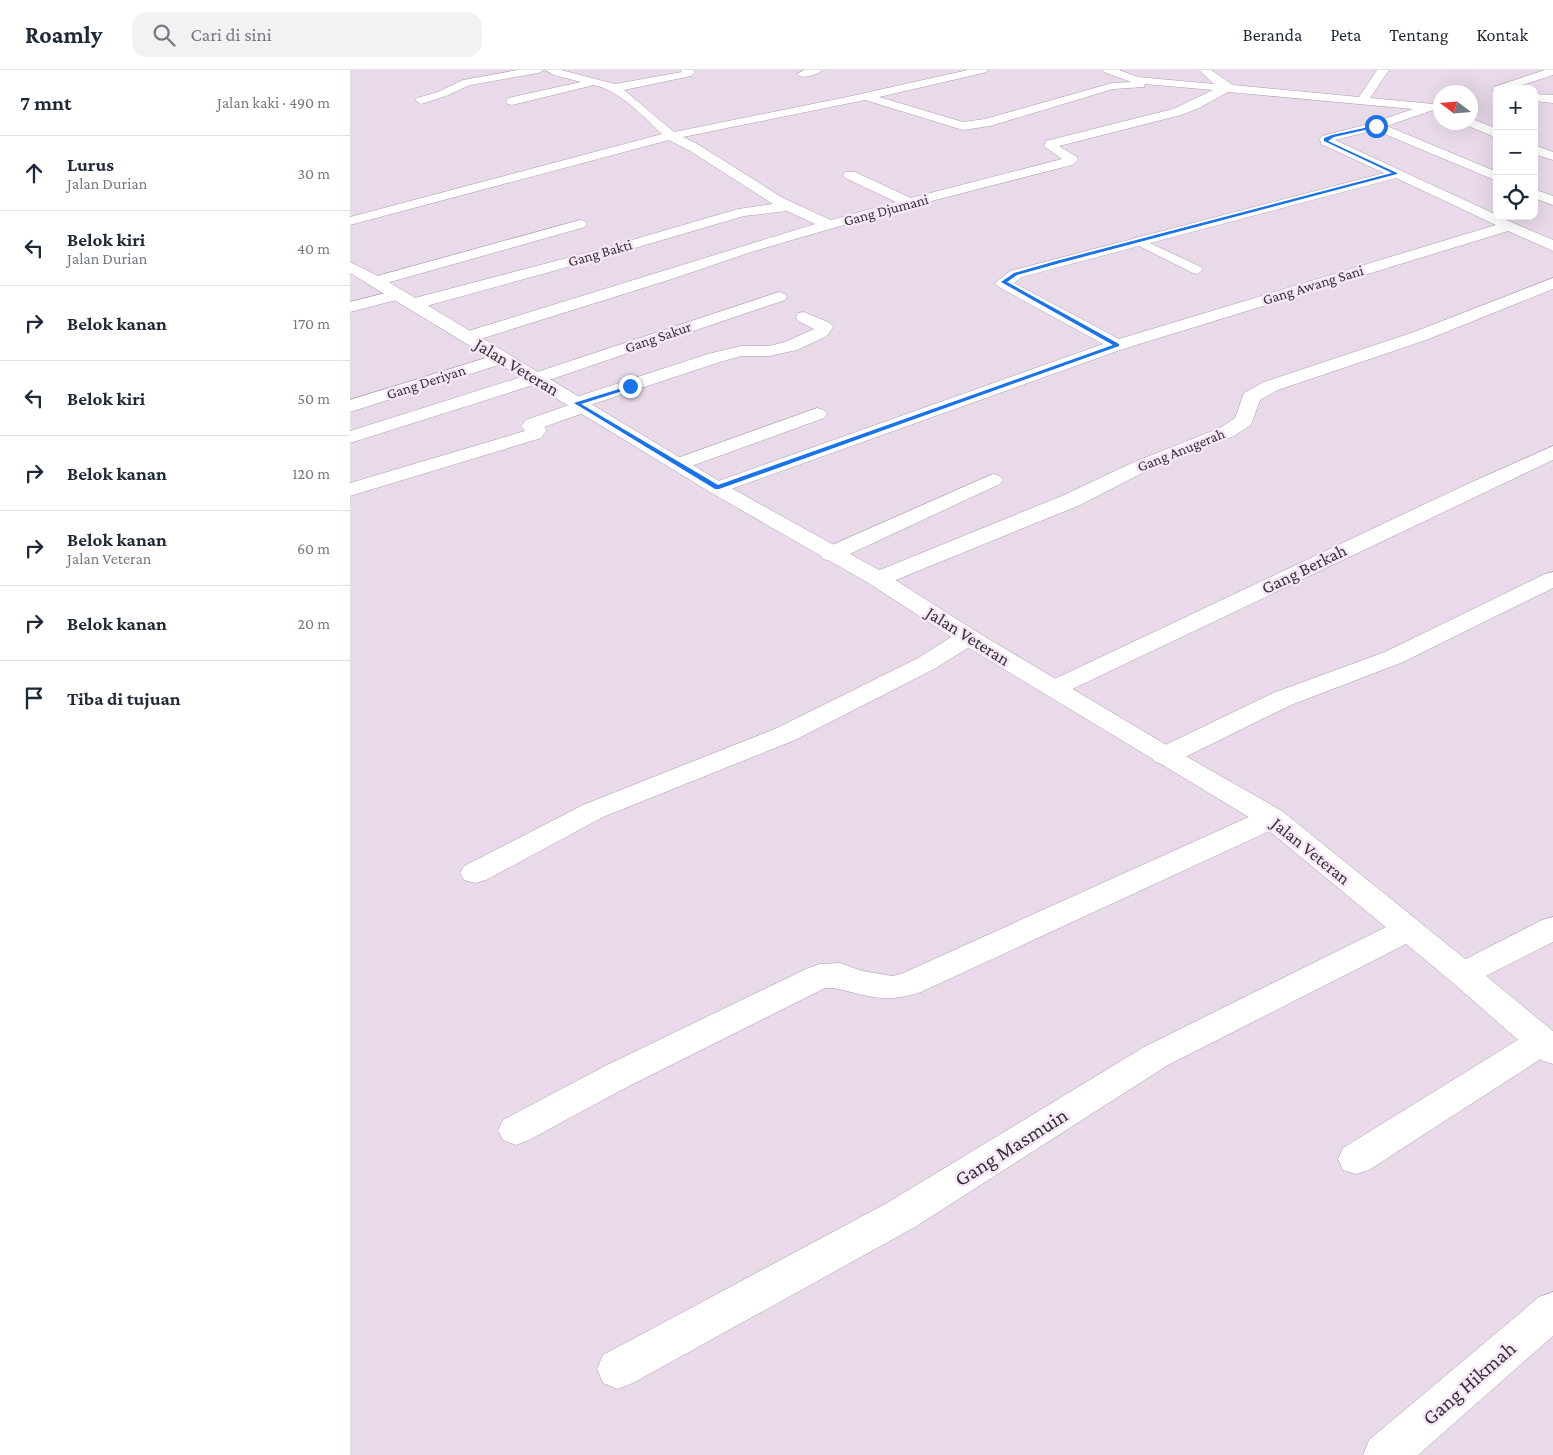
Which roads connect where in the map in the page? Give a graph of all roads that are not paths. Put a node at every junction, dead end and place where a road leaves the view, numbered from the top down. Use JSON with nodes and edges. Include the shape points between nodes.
{"nodes":[{"id":1,"x":538,"y":70,"type":"edge"},
{"id":2,"x":551,"y":70,"type":"edge"},
{"id":3,"x":686,"y":70,"type":"edge"},
{"id":4,"x":816,"y":70,"type":"edge"},
{"id":5,"x":983,"y":70,"type":"edge"},
{"id":6,"x":1108,"y":70,"type":"edge"},
{"id":7,"x":1205,"y":70,"type":"edge"},
{"id":8,"x":1383,"y":70,"type":"edge"},
{"id":9,"x":1553,"y":71,"type":"edge"},
{"id":10,"x":803,"y":74,"type":"dead end"},
{"id":11,"x":916,"y":75,"type":"dead end"},
{"id":12,"x":934,"y":80,"type":"junction"},
{"id":13,"x":1150,"y":81,"type":"junction"},
{"id":14,"x":595,"y":83,"type":"junction"},
{"id":15,"x":1510,"y":85,"type":"edge"},
{"id":16,"x":1228,"y":87,"type":"junction"},
{"id":17,"x":614,"y":88,"type":"junction"},
{"id":18,"x":864,"y":97,"type":"junction"},
{"id":19,"x":1538,"y":97,"type":"edge"},
{"id":20,"x":1553,"y":99,"type":"edge"},
{"id":21,"x":421,"y":100,"type":"dead end"},
{"id":22,"x":1363,"y":100,"type":"junction"},
{"id":23,"x":512,"y":101,"type":"dead end"},
{"id":24,"x":1433,"y":108,"type":"edge"},
{"id":25,"x":1433,"y":109,"type":"edge"},
{"id":26,"x":1376,"y":126,"type":"junction"},
{"id":27,"x":1478,"y":126,"type":"edge"},
{"id":28,"x":1493,"y":132,"type":"edge"},
{"id":29,"x":670,"y":136,"type":"junction"},
{"id":30,"x":1538,"y":140,"type":"edge"},
{"id":31,"x":1553,"y":142,"type":"edge"},
{"id":32,"x":1538,"y":150,"type":"edge"},
{"id":33,"x":1553,"y":156,"type":"edge"},
{"id":34,"x":1396,"y":174,"type":"junction"},
{"id":35,"x":850,"y":175,"type":"dead end"},
{"id":36,"x":1493,"y":175,"type":"edge"},
{"id":37,"x":1538,"y":195,"type":"edge"},
{"id":38,"x":1553,"y":201,"type":"edge"},
{"id":39,"x":911,"y":203,"type":"junction"},
{"id":40,"x":788,"y":207,"type":"junction"},
{"id":41,"x":350,"y":221,"type":"edge"},
{"id":42,"x":580,"y":224,"type":"dead end"},
{"id":43,"x":831,"y":225,"type":"junction"},
{"id":44,"x":1509,"y":226,"type":"junction"},
{"id":45,"x":1137,"y":241,"type":"junction"},
{"id":46,"x":1553,"y":246,"type":"edge"},
{"id":47,"x":350,"y":267,"type":"edge"},
{"id":48,"x":1197,"y":270,"type":"dead end"},
{"id":49,"x":376,"y":281,"type":"junction"},
{"id":50,"x":1553,"y":283,"type":"edge"},
{"id":51,"x":779,"y":297,"type":"dead end"},
{"id":52,"x":406,"y":299,"type":"junction"},
{"id":53,"x":350,"y":307,"type":"edge"},
{"id":54,"x":804,"y":317,"type":"dead end"},
{"id":55,"x":468,"y":338,"type":"junction"},
{"id":56,"x":1117,"y":345,"type":"junction"},
{"id":57,"x":502,"y":358,"type":"junction"},
{"id":58,"x":537,"y":378,"type":"junction"},
{"id":59,"x":580,"y":405,"type":"junction"},
{"id":60,"x":350,"y":406,"type":"edge"},
{"id":61,"x":817,"y":414,"type":"dead end"},
{"id":62,"x":350,"y":437,"type":"edge"},
{"id":63,"x":1553,"y":452,"type":"edge"},
{"id":64,"x":678,"y":464,"type":"junction"},
{"id":65,"x":993,"y":480,"type":"dead end"},
{"id":66,"x":717,"y":488,"type":"junction"},
{"id":67,"x":350,"y":490,"type":"edge"},
{"id":68,"x":831,"y":554,"type":"junction"},
{"id":69,"x":878,"y":579,"type":"junction"},
{"id":70,"x":1553,"y":579,"type":"edge"},
{"id":71,"x":968,"y":637,"type":"junction"},
{"id":72,"x":1055,"y":688,"type":"junction"},
{"id":73,"x":1165,"y":756,"type":"junction"},
{"id":74,"x":1272,"y":818,"type":"junction"},
{"id":75,"x":474,"y":873,"type":"dead end"},
{"id":76,"x":1553,"y":928,"type":"edge"},
{"id":77,"x":1407,"y":930,"type":"junction"},
{"id":78,"x":1463,"y":974,"type":"junction"},
{"id":79,"x":1547,"y":1046,"type":"edge"},
{"id":80,"x":516,"y":1130,"type":"dead end"},
{"id":81,"x":1356,"y":1159,"type":"dead end"},
{"id":82,"x":1553,"y":1310,"type":"edge"},
{"id":83,"x":618,"y":1369,"type":"dead end"},
{"id":84,"x":1385,"y":1455,"type":"edge"}],
"edges":[{"from":1,"to":21,"type":"street","via":[[467,82]]},
{"from":2,"to":14,"type":"street"},
{"from":3,"to":17,"type":"street","via":[[687,74]]},
{"from":4,"to":10,"type":"street"},
{"from":5,"to":12,"type":"street"},
{"from":6,"to":13,"type":"street"},
{"from":7,"to":16,"type":"street"},
{"from":8,"to":22,"type":"street"},
{"from":9,"to":15,"type":"street"},
{"from":11,"to":12,"type":"street"},
{"from":12,"to":18,"type":"street"},
{"from":13,"to":16,"type":"street"},
{"from":13,"to":18,"type":"street","via":[[1140,85],[1112,86],[970,125],[954,124]]},
{"from":14,"to":17,"type":"street"},
{"from":14,"to":23,"type":"street"},
{"from":16,"to":22,"type":"street"},
{"from":16,"to":39,"type":"street","name":"Gang Djumani","via":[[1177,112],[1051,144],[1070,157],[1067,162]]},
{"from":17,"to":29,"type":"street","via":[[625,94]]},
{"from":18,"to":29,"type":"street"},
{"from":19,"to":20,"type":"street"},
{"from":22,"to":24,"type":"street"},
{"from":25,"to":26,"type":"street"},
{"from":26,"to":34,"type":"street","via":[[1326,138],[1326,141]]},
{"from":26,"to":36,"type":"street"},
{"from":27,"to":28,"type":"street"},
{"from":29,"to":40,"type":"street","via":[[697,149]]},
{"from":29,"to":41,"type":"street"},
{"from":30,"to":31,"type":"street"},
{"from":32,"to":33,"type":"street"},
{"from":34,"to":44,"type":"street"},
{"from":34,"to":45,"type":"street"},
{"from":35,"to":39,"type":"street"},
{"from":37,"to":38,"type":"street"},
{"from":39,"to":43,"type":"street","name":"Gang Djumani"},
{"from":40,"to":43,"type":"street"},
{"from":40,"to":52,"type":"street","name":"Gang Bakti","via":[[743,212],[606,252]]},
{"from":42,"to":49,"type":"street"},
{"from":43,"to":55,"type":"street","name":"Gang Djumani"},
{"from":44,"to":46,"type":"street"},
{"from":44,"to":56,"type":"street","name":"Gang Awang Sani"},
{"from":45,"to":48,"type":"lane"},
{"from":45,"to":56,"type":"street","via":[[1016,274],[1004,282]]},
{"from":47,"to":49,"type":"street","name":"Jalan Veteran"},
{"from":49,"to":52,"type":"street","name":"Jalan Veteran"},
{"from":50,"to":69,"type":"street","name":"Gang Anugerah","via":[[1420,336],[1271,386],[1251,397],[1244,422],[1228,432]]},
{"from":51,"to":58,"type":"street","name":"Gang Sakur"},
{"from":52,"to":53,"type":"street","name":"Gang Bakti"},
{"from":52,"to":55,"type":"street","name":"Jalan Veteran"},
{"from":54,"to":59,"type":"street","via":[[824,327],[821,332],[791,346],[769,351],[741,351],[714,358]]},
{"from":55,"to":57,"type":"street","name":"Jalan Veteran"},
{"from":56,"to":66,"type":"street","name":"Gang Awang Sani"},
{"from":57,"to":58,"type":"street","name":"Jalan Veteran"},
{"from":57,"to":60,"type":"street","name":"Gang Deriyan"},
{"from":58,"to":59,"type":"street","name":"Jalan Veteran"},
{"from":58,"to":62,"type":"street","name":"Gang Sakur"},
{"from":59,"to":64,"type":"street","name":"Jalan Veteran"},
{"from":59,"to":67,"type":"street","via":[[532,424],[537,430],[534,434]]},
{"from":61,"to":64,"type":"street"},
{"from":63,"to":72,"type":"street","name":"Gang Berkah"},
{"from":64,"to":66,"type":"street","name":"Jalan Veteran"},
{"from":65,"to":68,"type":"street"},
{"from":66,"to":68,"type":"street","name":"Jalan Veteran"},
{"from":68,"to":69,"type":"street","name":"Jalan Veteran"},
{"from":69,"to":71,"type":"street","name":"Jalan Veteran"},
{"from":70,"to":73,"type":"street","via":[[1394,657],[1282,699]]},
{"from":71,"to":72,"type":"street","name":"Jalan Veteran"},
{"from":71,"to":75,"type":"street","via":[[927,663],[786,734],[593,811]]},
{"from":72,"to":73,"type":"street","name":"Jalan Veteran"},
{"from":73,"to":74,"type":"street","name":"Jalan Veteran"},
{"from":74,"to":77,"type":"street","name":"Jalan Veteran"},
{"from":74,"to":80,"type":"street","via":[[909,984],[892,988],[857,982],[840,975],[820,976],[615,1077]]},
{"from":76,"to":78,"type":"street"},
{"from":77,"to":78,"type":"street","name":"Jalan Veteran"},
{"from":77,"to":83,"type":"street","name":"Gang Masmuin","via":[[1156,1056],[901,1215]]},
{"from":78,"to":79,"type":"street","name":"Jalan Veteran"},
{"from":79,"to":81,"type":"street"},
{"from":82,"to":84,"type":"street","name":"Gang Hikmah"}]}
